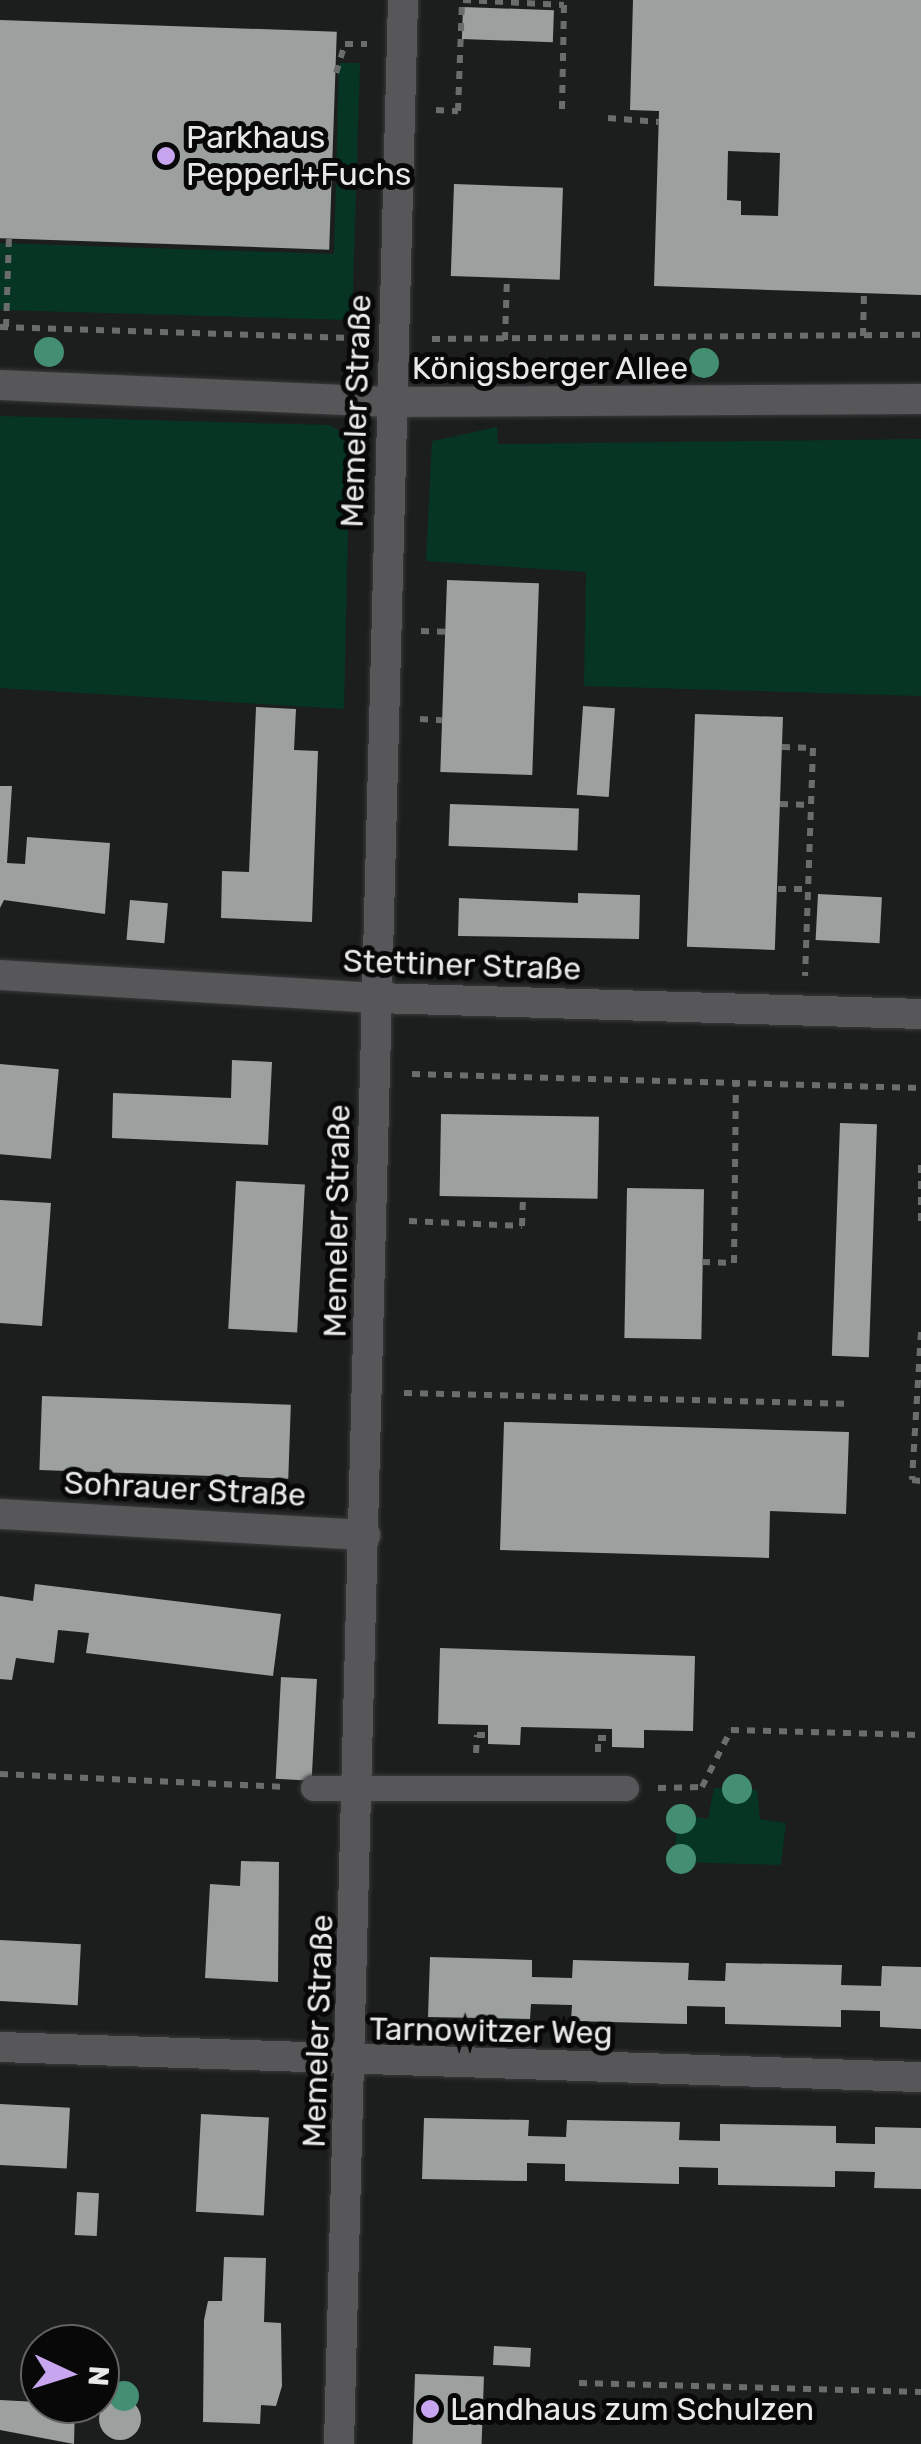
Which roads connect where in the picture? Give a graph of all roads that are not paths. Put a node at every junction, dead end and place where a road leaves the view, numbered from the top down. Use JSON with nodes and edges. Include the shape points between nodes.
{"nodes":[{"id":1,"x":403,"y":0,"type":"edge"},
{"id":2,"x":0,"y":385,"type":"edge"},
{"id":3,"x":921,"y":399,"type":"edge"},
{"id":4,"x":390,"y":402,"type":"junction"},
{"id":5,"x":0,"y":976,"type":"edge"},
{"id":6,"x":377,"y":998,"type":"junction"},
{"id":7,"x":921,"y":1014,"type":"edge"},
{"id":8,"x":0,"y":1514,"type":"edge"},
{"id":9,"x":365,"y":1535,"type":"junction"},
{"id":10,"x":359,"y":1787,"type":"junction"},
{"id":11,"x":312,"y":1788,"type":"road end"},
{"id":12,"x":626,"y":1788,"type":"road end"},
{"id":13,"x":0,"y":2047,"type":"edge"},
{"id":14,"x":353,"y":2063,"type":"junction"},
{"id":15,"x":921,"y":2077,"type":"edge"},
{"id":16,"x":339,"y":2444,"type":"edge"}],
"edges":[{"from":1,"to":4,"type":"street","name":"Memeler Straße"},
{"from":2,"to":4,"type":"street","name":"Königsberger Allee"},
{"from":3,"to":4,"type":"street","name":"Königsberger Allee"},
{"from":4,"to":6,"type":"street","name":"Memeler Straße"},
{"from":5,"to":6,"type":"street","name":"Stettiner Straße"},
{"from":6,"to":7,"type":"street","name":"Stettiner Straße"},
{"from":6,"to":9,"type":"street","name":"Memeler Straße"},
{"from":8,"to":9,"type":"street","name":"Sohrauer Straße"},
{"from":9,"to":10,"type":"street","name":"Memeler Straße"},
{"from":10,"to":11,"type":"lane"},
{"from":10,"to":12,"type":"lane"},
{"from":10,"to":14,"type":"street","name":"Memeler Straße"},
{"from":13,"to":14,"type":"street","name":"Tarnowitzer Weg"},
{"from":14,"to":15,"type":"street","name":"Tarnowitzer Weg"},
{"from":14,"to":16,"type":"street","name":"Memeler Straße"}]}
